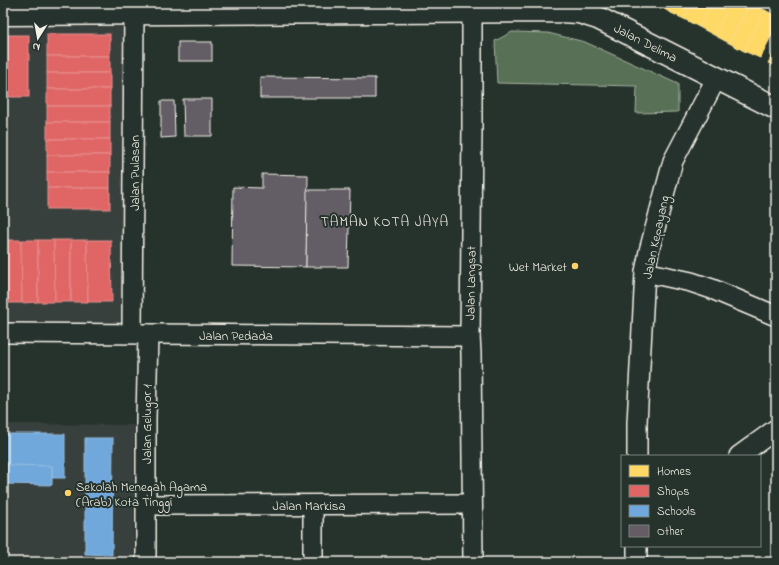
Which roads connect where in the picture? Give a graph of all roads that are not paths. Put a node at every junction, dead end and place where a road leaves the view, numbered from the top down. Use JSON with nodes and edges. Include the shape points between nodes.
{"nodes":[{"id":1,"x":472,"y":7,"type":"edge"},
{"id":2,"x":146,"y":10,"type":"edge"},
{"id":3,"x":3,"y":14,"type":"edge"},
{"id":4,"x":717,"y":77,"type":"junction"},
{"id":5,"x":776,"y":108,"type":"edge"},
{"id":6,"x":645,"y":272,"type":"junction"},
{"id":7,"x":776,"y":316,"type":"edge"},
{"id":8,"x":3,"y":333,"type":"edge"},
{"id":9,"x":140,"y":334,"type":"junction"},
{"id":10,"x":470,"y":336,"type":"junction"},
{"id":11,"x":776,"y":429,"type":"edge"},
{"id":12,"x":637,"y":455,"type":"edge"},
{"id":13,"x":740,"y":455,"type":"edge"},
{"id":14,"x":472,"y":504,"type":"junction"},
{"id":15,"x":314,"y":505,"type":"junction"},
{"id":16,"x":146,"y":506,"type":"junction"},
{"id":17,"x":637,"y":547,"type":"edge"},
{"id":18,"x":146,"y":562,"type":"edge"},
{"id":19,"x":313,"y":562,"type":"edge"},
{"id":20,"x":473,"y":562,"type":"edge"},
{"id":21,"x":637,"y":562,"type":"edge"}],
"edges":[{"from":1,"to":2,"type":"street","name":"Jalan Delima"},
{"from":1,"to":4,"type":"street","name":"Jalan Delima","via":[[579,12],[598,18]]},
{"from":1,"to":10,"type":"street","name":"Jalan Langsat"},
{"from":2,"to":3,"type":"street","name":"Jalan Delima"},
{"from":2,"to":9,"type":"street","name":"Jalan Pulasan"},
{"from":4,"to":5,"type":"street","name":"Jalan Delima"},
{"from":4,"to":6,"type":"street","name":"Jalan Kepayang","via":[[673,161]]},
{"from":6,"to":7,"type":"street","via":[[712,289]]},
{"from":6,"to":12,"type":"street","name":"Jalan Kepayang"},
{"from":8,"to":9,"type":"street","name":"Jalan Pedada"},
{"from":9,"to":10,"type":"street","name":"Jalan Pedada"},
{"from":9,"to":16,"type":"street","name":"Jalan Gelugor 1","via":[[146,418]]},
{"from":10,"to":14,"type":"street","name":"Jalan Langsat"},
{"from":11,"to":13,"type":"street"},
{"from":14,"to":15,"type":"street","name":"Jalan Markisa"},
{"from":14,"to":20,"type":"street","name":"Jalan Langsat"},
{"from":15,"to":16,"type":"street","name":"Jalan Markisa"},
{"from":15,"to":19,"type":"street"},
{"from":16,"to":18,"type":"street","name":"Jalan Gelugor 1"},
{"from":17,"to":21,"type":"street"}]}
